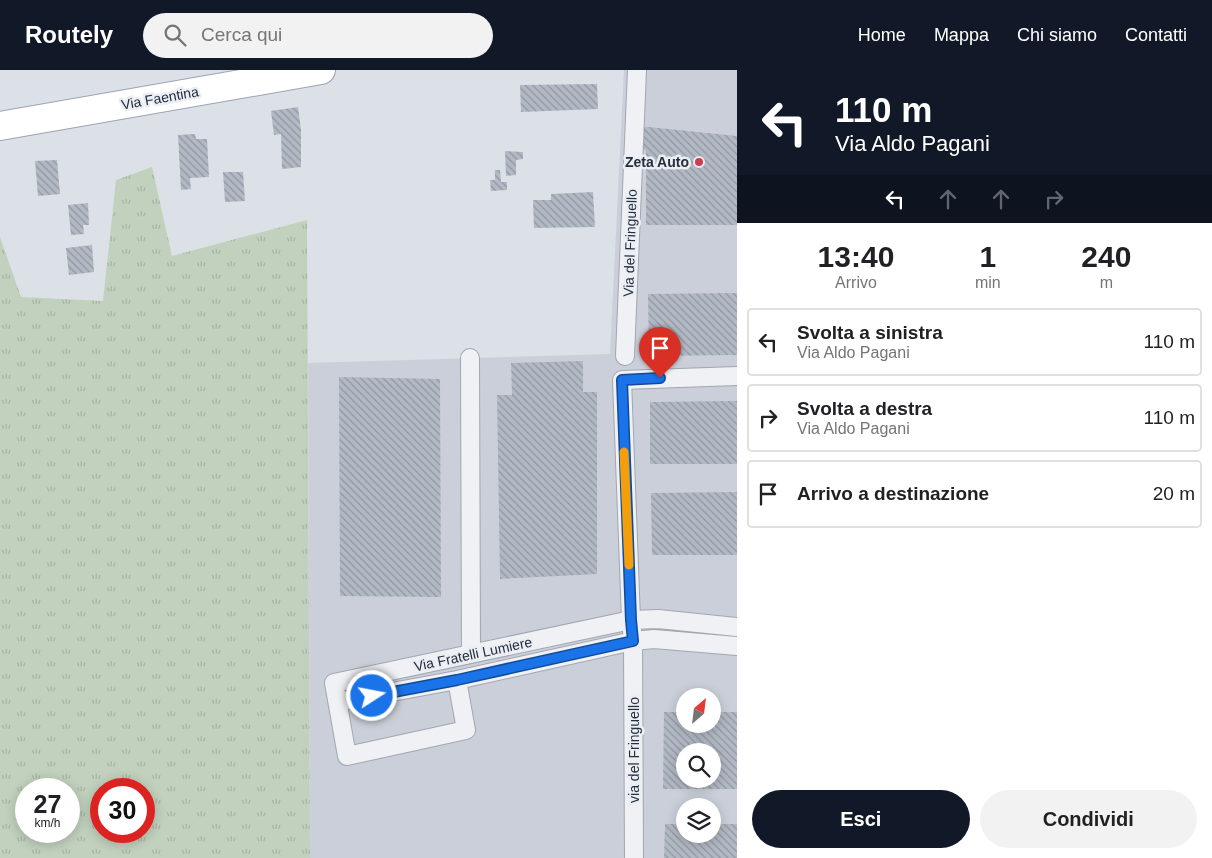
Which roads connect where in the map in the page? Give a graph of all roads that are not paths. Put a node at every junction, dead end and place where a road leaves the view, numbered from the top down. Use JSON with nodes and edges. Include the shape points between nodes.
{"nodes":[{"id":1,"x":321,"y":70,"type":"edge"},
{"id":2,"x":637,"y":70,"type":"edge"},
{"id":3,"x":0,"y":126,"type":"edge"},
{"id":4,"x":625,"y":356,"type":"dead end"},
{"id":5,"x":470,"y":358,"type":"dead end"},
{"id":6,"x":737,"y":376,"type":"edge"},
{"id":7,"x":631,"y":620,"type":"junction"},
{"id":8,"x":737,"y":626,"type":"edge"},
{"id":9,"x":633,"y":641,"type":"junction"},
{"id":10,"x":737,"y":646,"type":"edge"},
{"id":11,"x":471,"y":654,"type":"junction"},
{"id":12,"x":457,"y":680,"type":"junction"},
{"id":13,"x":338,"y":702,"type":"junction"},
{"id":14,"x":634,"y":858,"type":"edge"}],
"edges":[{"from":1,"to":3,"type":"main road","name":"Via Faentina"},
{"from":2,"to":4,"type":"street","name":"Via del Fringuello"},
{"from":5,"to":11,"type":"street"},
{"from":6,"to":7,"type":"street","name":"via del Fringuello","via":[[622,380]]},
{"from":7,"to":8,"type":"street","name":"Via Fratelli Lumiere","via":[[658,619]]},
{"from":7,"to":9,"type":"street","name":"via del Fringuello"},
{"from":7,"to":11,"type":"street","name":"Via Fratelli Lumiere"},
{"from":9,"to":10,"type":"street","name":"Via Fratelli Lumiere","via":[[654,639]]},
{"from":9,"to":12,"type":"street","name":"Via Fratelli Lumiere"},
{"from":9,"to":14,"type":"street","name":"via del Fringuello"},
{"from":11,"to":13,"type":"street","name":"Via Fratelli Lumiere","via":[[334,683]]},
{"from":12,"to":13,"type":"street","name":"Via Fratelli Lumiere"},
{"from":12,"to":13,"type":"street","via":[[466,730],[347,756]]}]}
